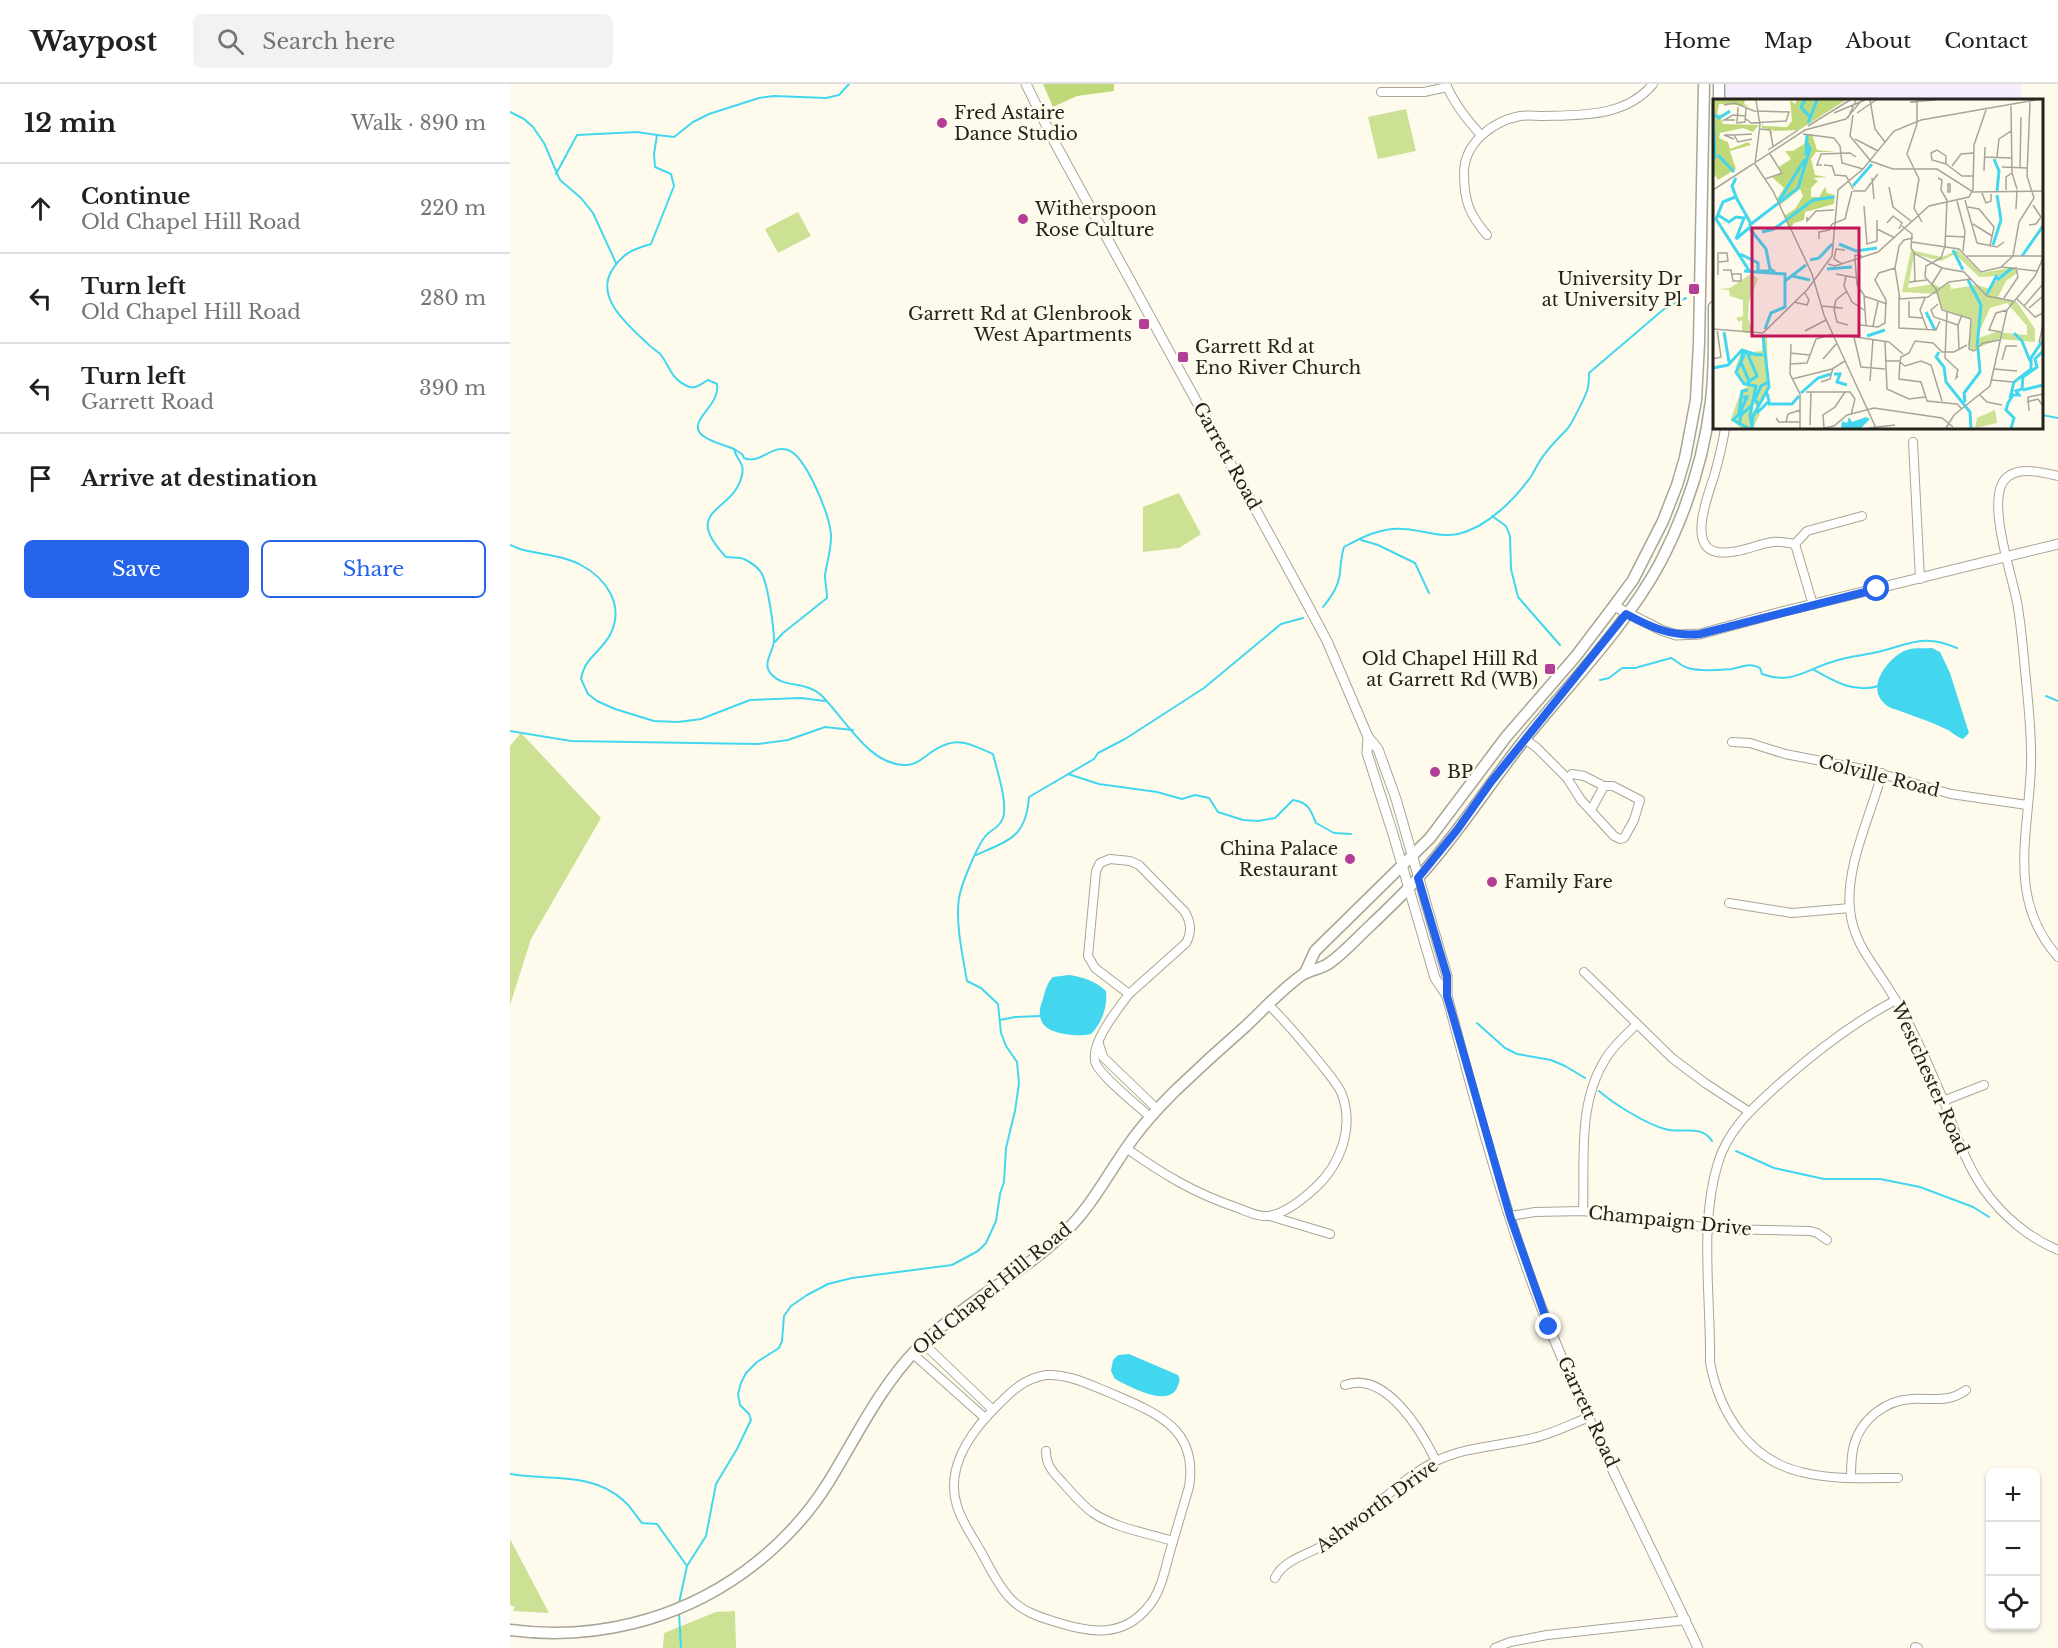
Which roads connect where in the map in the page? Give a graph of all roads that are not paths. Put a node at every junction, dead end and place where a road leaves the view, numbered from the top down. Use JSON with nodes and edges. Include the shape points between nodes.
{"nodes":[{"id":1,"x":1026,"y":84,"type":"edge"},
{"id":2,"x":1411,"y":84,"type":"edge"},
{"id":3,"x":1653,"y":84,"type":"edge"},
{"id":4,"x":1704,"y":84,"type":"edge"},
{"id":5,"x":1447,"y":85,"type":"edge"},
{"id":6,"x":1381,"y":92,"type":"dead end"},
{"id":7,"x":1414,"y":93,"type":"junction"},
{"id":8,"x":1481,"y":135,"type":"junction"},
{"id":9,"x":1487,"y":235,"type":"dead end"},
{"id":10,"x":1713,"y":352,"type":"edge"},
{"id":11,"x":1725,"y":429,"type":"edge"},
{"id":12,"x":1913,"y":442,"type":"dead end"},
{"id":13,"x":2058,"y":476,"type":"edge"},
{"id":14,"x":1862,"y":516,"type":"dead end"},
{"id":15,"x":1796,"y":544,"type":"junction"},
{"id":16,"x":2058,"y":544,"type":"edge"},
{"id":17,"x":2005,"y":557,"type":"junction"},
{"id":18,"x":1920,"y":579,"type":"junction"},
{"id":19,"x":1813,"y":605,"type":"junction"},
{"id":20,"x":1614,"y":606,"type":"junction"},
{"id":21,"x":1626,"y":614,"type":"junction"},
{"id":22,"x":1368,"y":737,"type":"junction"},
{"id":23,"x":1525,"y":739,"type":"junction"},
{"id":24,"x":1732,"y":742,"type":"dead end"},
{"id":25,"x":1882,"y":774,"type":"junction"},
{"id":26,"x":1567,"y":778,"type":"junction"},
{"id":27,"x":1604,"y":786,"type":"junction"},
{"id":28,"x":2027,"y":805,"type":"junction"},
{"id":29,"x":1591,"y":810,"type":"junction"},
{"id":30,"x":1412,"y":856,"type":"junction"},
{"id":31,"x":1402,"y":867,"type":"junction"},
{"id":32,"x":1418,"y":878,"type":"junction"},
{"id":33,"x":1408,"y":889,"type":"junction"},
{"id":34,"x":1729,"y":903,"type":"dead end"},
{"id":35,"x":1850,"y":908,"type":"junction"},
{"id":36,"x":2058,"y":957,"type":"edge"},
{"id":37,"x":1584,"y":972,"type":"dead end"},
{"id":38,"x":1305,"y":973,"type":"junction"},
{"id":39,"x":1129,"y":994,"type":"junction"},
{"id":40,"x":1447,"y":996,"type":"junction"},
{"id":41,"x":1896,"y":1000,"type":"junction"},
{"id":42,"x":1268,"y":1004,"type":"junction"},
{"id":43,"x":1637,"y":1024,"type":"junction"},
{"id":44,"x":1983,"y":1085,"type":"dead end"},
{"id":45,"x":1943,"y":1101,"type":"junction"},
{"id":46,"x":1748,"y":1111,"type":"junction"},
{"id":47,"x":1153,"y":1113,"type":"junction"},
{"id":48,"x":1126,"y":1148,"type":"junction"},
{"id":49,"x":1583,"y":1211,"type":"junction"},
{"id":50,"x":1268,"y":1215,"type":"junction"},
{"id":51,"x":1510,"y":1216,"type":"junction"},
{"id":52,"x":1708,"y":1227,"type":"junction"},
{"id":53,"x":1330,"y":1234,"type":"dead end"},
{"id":54,"x":1827,"y":1240,"type":"dead end"},
{"id":55,"x":2058,"y":1250,"type":"edge"},
{"id":56,"x":922,"y":1343,"type":"junction"},
{"id":57,"x":912,"y":1353,"type":"junction"},
{"id":58,"x":958,"y":1376,"type":"junction"},
{"id":59,"x":1346,"y":1385,"type":"dead end"},
{"id":60,"x":949,"y":1386,"type":"junction"},
{"id":61,"x":1966,"y":1390,"type":"dead end"},
{"id":62,"x":993,"y":1410,"type":"junction"},
{"id":63,"x":1589,"y":1417,"type":"junction"},
{"id":64,"x":985,"y":1418,"type":"junction"},
{"id":65,"x":1046,"y":1451,"type":"dead end"},
{"id":66,"x":1436,"y":1461,"type":"junction"},
{"id":67,"x":1851,"y":1477,"type":"junction"},
{"id":68,"x":1898,"y":1478,"type":"dead end"},
{"id":69,"x":1173,"y":1541,"type":"junction"},
{"id":70,"x":1275,"y":1578,"type":"dead end"},
{"id":71,"x":1686,"y":1620,"type":"junction"},
{"id":72,"x":510,"y":1630,"type":"edge"},
{"id":73,"x":1495,"y":1648,"type":"edge"},
{"id":74,"x":1698,"y":1648,"type":"edge"}],
"edges":[{"from":1,"to":22,"type":"street","name":"Garrett Road","via":[[1313,615]]},
{"from":2,"to":7,"type":"street"},
{"from":3,"to":8,"type":"street","via":[[1617,110],[1588,115],[1523,116],[1499,123]]},
{"from":4,"to":20,"type":"main road","name":"Old Chapel Hill Road","via":[[1698,372],[1691,430],[1663,520],[1633,580]]},
{"from":5,"to":7,"type":"street"},
{"from":5,"to":8,"type":"street","via":[[1468,122]]},
{"from":6,"to":7,"type":"street"},
{"from":8,"to":9,"type":"street","via":[[1464,165],[1465,191],[1469,210]]},
{"from":10,"to":21,"type":"main road","name":"Old Chapel Hill Road","via":[[1712,398],[1701,455],[1683,511],[1659,565]]},
{"from":11,"to":15,"type":"street","via":[[1701,524],[1704,543],[1718,552],[1771,543]]},
{"from":12,"to":18,"type":"street"},
{"from":13,"to":17,"type":"street","via":[[2026,471],[2011,473],[2003,481],[2000,527]]},
{"from":14,"to":15,"type":"street","via":[[1807,531]]},
{"from":15,"to":19,"type":"street"},
{"from":16,"to":17,"type":"street"},
{"from":17,"to":18,"type":"street"},
{"from":17,"to":28,"type":"street","via":[[2017,599],[2023,649],[2031,742]]},
{"from":18,"to":19,"type":"street"},
{"from":19,"to":21,"type":"street","via":[[1691,635],[1669,633]]},
{"from":20,"to":21,"type":"street"},
{"from":20,"to":30,"type":"main road","name":"Old Chapel Hill Road"},
{"from":21,"to":23,"type":"main road","name":"Old Chapel Hill Road"},
{"from":22,"to":30,"type":"street","name":"Garrett Road","via":[[1378,749]]},
{"from":22,"to":31,"type":"street","name":"Garrett Road","via":[[1367,753]]},
{"from":23,"to":26,"type":"street"},
{"from":23,"to":32,"type":"main road","name":"Old Chapel Hill Road"},
{"from":24,"to":25,"type":"street","name":"Colville Road"},
{"from":25,"to":28,"type":"street","name":"Colville Road","via":[[1951,794]]},
{"from":25,"to":35,"type":"street","name":"Westchester Road","via":[[1853,866]]},
{"from":26,"to":27,"type":"street","via":[[1576,774]]},
{"from":26,"to":29,"type":"street"},
{"from":27,"to":29,"type":"street"},
{"from":27,"to":29,"type":"street","via":[[1613,786],[1640,800],[1630,829],[1620,839]]},
{"from":28,"to":36,"type":"street","via":[[2025,886],[2038,926]]},
{"from":30,"to":31,"type":"main road","name":"Old Chapel Hill Road"},
{"from":30,"to":32,"type":"street","name":"Garrett Road"},
{"from":31,"to":33,"type":"street","name":"Garrett Road"},
{"from":31,"to":38,"type":"main road","name":"Old Chapel Hill Road","via":[[1315,951]]},
{"from":32,"to":33,"type":"main road","name":"Old Chapel Hill Road"},
{"from":32,"to":40,"type":"street","name":"Garrett Road","via":[[1447,976]]},
{"from":33,"to":38,"type":"main road","name":"Old Chapel Hill Road","via":[[1326,966]]},
{"from":33,"to":40,"type":"street","name":"Garrett Road","via":[[1435,978]]},
{"from":34,"to":35,"type":"street","via":[[1792,913]]},
{"from":35,"to":41,"type":"street","name":"Westchester Road","via":[[1860,946]]},
{"from":37,"to":43,"type":"street"},
{"from":38,"to":42,"type":"main road","name":"Old Chapel Hill Road"},
{"from":39,"to":39,"type":"street","via":[[1186,943],[1190,922],[1139,865],[1110,858],[1100,863],[1096,871],[1088,956],[1095,968]]},
{"from":39,"to":47,"type":"street","via":[[1099,1043],[1103,1057]]},
{"from":40,"to":51,"type":"street","name":"Garrett Road"},
{"from":41,"to":45,"type":"street","name":"Westchester Road"},
{"from":41,"to":46,"type":"street","via":[[1843,1031]]},
{"from":42,"to":47,"type":"main road","name":"Old Chapel Hill Road"},
{"from":42,"to":50,"type":"street","via":[[1339,1089],[1347,1119],[1338,1159],[1324,1178],[1283,1212]]},
{"from":43,"to":46,"type":"street","via":[[1690,1072]]},
{"from":43,"to":49,"type":"street","via":[[1605,1059],[1591,1091],[1585,1125]]},
{"from":44,"to":45,"type":"street"},
{"from":45,"to":55,"type":"street","name":"Westchester Road","via":[[1965,1157],[1987,1193],[2021,1228]]},
{"from":46,"to":52,"type":"street","via":[[1718,1162]]},
{"from":47,"to":48,"type":"main road","name":"Old Chapel Hill Road"},
{"from":48,"to":50,"type":"street","via":[[1166,1176],[1208,1198]]},
{"from":48,"to":56,"type":"main road","name":"Old Chapel Hill Road","via":[[1095,1196],[1065,1232]]},
{"from":49,"to":51,"type":"street","name":"Champaign Drive"},
{"from":49,"to":52,"type":"street","name":"Champaign Drive"},
{"from":50,"to":53,"type":"street"},
{"from":51,"to":63,"type":"street","name":"Garrett Road","via":[[1542,1308]]},
{"from":52,"to":54,"type":"street","name":"Champaign Drive","via":[[1810,1231]]},
{"from":52,"to":67,"type":"street","via":[[1710,1362],[1716,1390],[1733,1425],[1747,1441],[1781,1465],[1817,1475]]},
{"from":56,"to":57,"type":"main road","name":"Old Chapel Hill Road"},
{"from":56,"to":58,"type":"street"},
{"from":57,"to":60,"type":"street"},
{"from":57,"to":72,"type":"main road","name":"Old Chapel Hill Road","via":[[892,1377],[808,1511],[758,1562],[707,1595],[647,1620],[579,1632]]},
{"from":58,"to":60,"type":"street"},
{"from":58,"to":62,"type":"street"},
{"from":59,"to":66,"type":"street","via":[[1370,1385],[1395,1401],[1416,1424]]},
{"from":60,"to":64,"type":"street"},
{"from":61,"to":67,"type":"street","via":[[1950,1399],[1899,1400],[1884,1406],[1870,1418],[1854,1442]]},
{"from":62,"to":64,"type":"street"},
{"from":62,"to":69,"type":"street","via":[[1021,1383],[1054,1375],[1080,1380],[1162,1417],[1185,1443],[1191,1468]]},
{"from":63,"to":66,"type":"street","name":"Ashworth Drive","via":[[1546,1435],[1467,1450]]},
{"from":63,"to":71,"type":"street","name":"Garrett Road"},
{"from":64,"to":69,"type":"street","via":[[958,1460],[954,1480],[956,1504],[1003,1589],[1024,1609],[1090,1631],[1125,1626],[1143,1613],[1156,1595]]},
{"from":65,"to":69,"type":"street","via":[[1050,1469],[1095,1514]]},
{"from":66,"to":70,"type":"street","name":"Ashworth Drive","via":[[1347,1531],[1280,1568]]},
{"from":67,"to":68,"type":"street"},
{"from":71,"to":73,"type":"street","via":[[1547,1635]]},
{"from":71,"to":74,"type":"street","name":"Garrett Road"}]}
